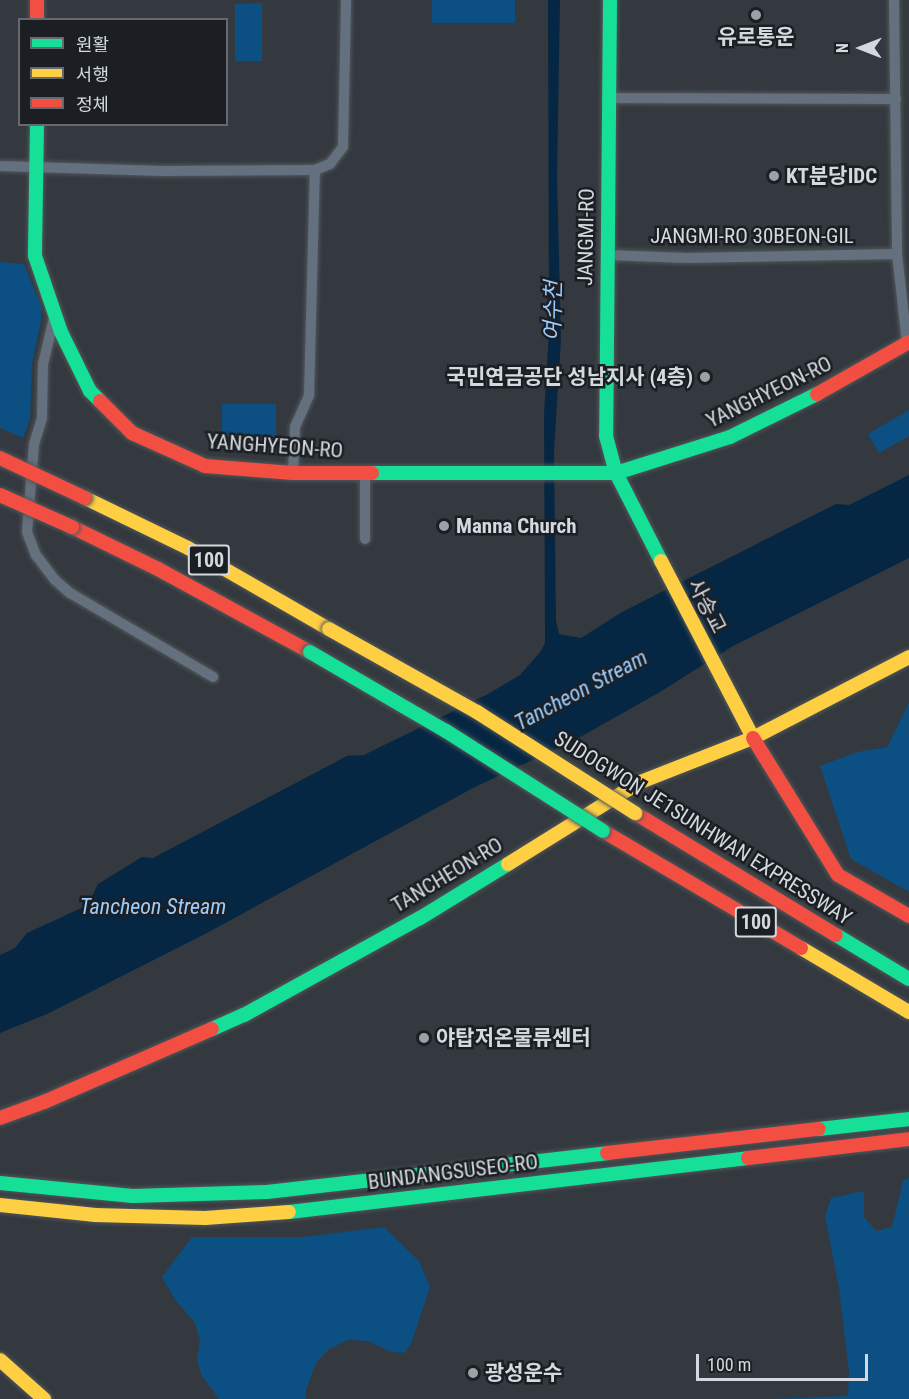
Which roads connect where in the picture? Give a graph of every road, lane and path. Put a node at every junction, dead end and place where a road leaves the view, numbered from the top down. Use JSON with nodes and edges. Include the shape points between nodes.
{"nodes":[{"id":1,"x":37,"y":0,"type":"edge"},
{"id":2,"x":346,"y":0,"type":"edge"},
{"id":3,"x":610,"y":0,"type":"edge"},
{"id":4,"x":894,"y":0,"type":"edge"},
{"id":5,"x":37,"y":18,"type":"edge"},
{"id":6,"x":609,"y":98,"type":"junction"},
{"id":7,"x":896,"y":99,"type":"junction"},
{"id":8,"x":37,"y":126,"type":"edge"},
{"id":9,"x":0,"y":166,"type":"edge"},
{"id":10,"x":36,"y":167,"type":"junction"},
{"id":11,"x":315,"y":170,"type":"junction"},
{"id":12,"x":897,"y":254,"type":"junction"},
{"id":13,"x":607,"y":255,"type":"junction"},
{"id":14,"x":55,"y":315,"type":"junction"},
{"id":15,"x":908,"y":342,"type":"edge"},
{"id":16,"x":0,"y":458,"type":"edge"},
{"id":17,"x":293,"y":473,"type":"junction"},
{"id":18,"x":365,"y":473,"type":"junction"},
{"id":19,"x":616,"y":473,"type":"junction"},
{"id":20,"x":0,"y":495,"type":"edge"},
{"id":21,"x":638,"y":517,"type":"joint"},
{"id":22,"x":365,"y":539,"type":"dead end"},
{"id":23,"x":909,"y":657,"type":"edge"},
{"id":24,"x":213,"y":677,"type":"dead end"},
{"id":25,"x":753,"y":738,"type":"junction"},
{"id":26,"x":909,"y":916,"type":"edge"},
{"id":27,"x":909,"y":979,"type":"edge"},
{"id":28,"x":909,"y":1012,"type":"edge"},
{"id":29,"x":0,"y":1118,"type":"edge"},
{"id":30,"x":909,"y":1119,"type":"edge"},
{"id":31,"x":909,"y":1139,"type":"edge"},
{"id":32,"x":0,"y":1183,"type":"edge"},
{"id":33,"x":0,"y":1205,"type":"edge"},
{"id":34,"x":0,"y":1360,"type":"edge"},
{"id":35,"x":44,"y":1399,"type":"edge"}],
"edges":[{"from":1,"to":5,"type":"main road"},
{"from":2,"to":11,"type":"street","via":[[343,147],[330,164]]},
{"from":3,"to":6,"type":"main road","name":"JANGMI-RO"},
{"from":4,"to":7,"type":"street"},
{"from":6,"to":7,"type":"street"},
{"from":6,"to":13,"type":"main road","name":"JANGMI-RO"},
{"from":7,"to":12,"type":"street"},
{"from":8,"to":10,"type":"main road","name":"YANGHYEON-RO"},
{"from":9,"to":10,"type":"street"},
{"from":10,"to":11,"type":"street"},
{"from":10,"to":14,"type":"main road","name":"YANGHYEON-RO","via":[[35,256]]},
{"from":11,"to":17,"type":"street","via":[[309,395],[295,428]]},
{"from":12,"to":13,"type":"street","name":"JANGMI-RO 30BEON-GIL","via":[[687,258]]},
{"from":12,"to":15,"type":"street"},
{"from":13,"to":19,"type":"main road","name":"JANGMI-RO","via":[[606,436]]},
{"from":14,"to":17,"type":"main road","name":"YANGHYEON-RO","via":[[90,391],[132,434],[205,466]]},
{"from":14,"to":24,"type":"street","via":[[43,364],[42,418],[34,444],[27,532],[36,555],[70,593]]},
{"from":15,"to":19,"type":"main road","name":"YANGHYEON-RO","via":[[820,393],[730,437]]},
{"from":16,"to":27,"type":"main road","name":"SUDOGWON JE1SUNHWAN EXPRESSWAY","number":"100","bridge":true,"via":[[188,548],[477,712]]},
{"from":17,"to":18,"type":"main road","name":"YANGHYEON-RO"},
{"from":18,"to":19,"type":"main road","name":"YANGHYEON-RO"},
{"from":18,"to":22,"type":"street"},
{"from":19,"to":21,"type":"main road","name":"JANGMI-RO"},
{"from":20,"to":28,"type":"main road","number":"100","bridge":true,"via":[[158,569],[310,652]]},
{"from":21,"to":25,"type":"main road","name":"사송교"},
{"from":23,"to":25,"type":"main road","name":"TANCHEON-RO"},
{"from":25,"to":26,"type":"main road","name":"사송교","via":[[838,875]]},
{"from":25,"to":29,"type":"main road","name":"TANCHEON-RO","via":[[638,783],[420,918],[244,1015]]},
{"from":30,"to":32,"type":"main road","name":"BUNDANGSUSEO-RO","via":[[267,1192],[132,1196]]},
{"from":31,"to":33,"type":"main road","name":"BUNDANGSUSEO-RO","via":[[311,1210],[205,1218],[96,1215]]},
{"from":34,"to":35,"type":"main road"}]}
